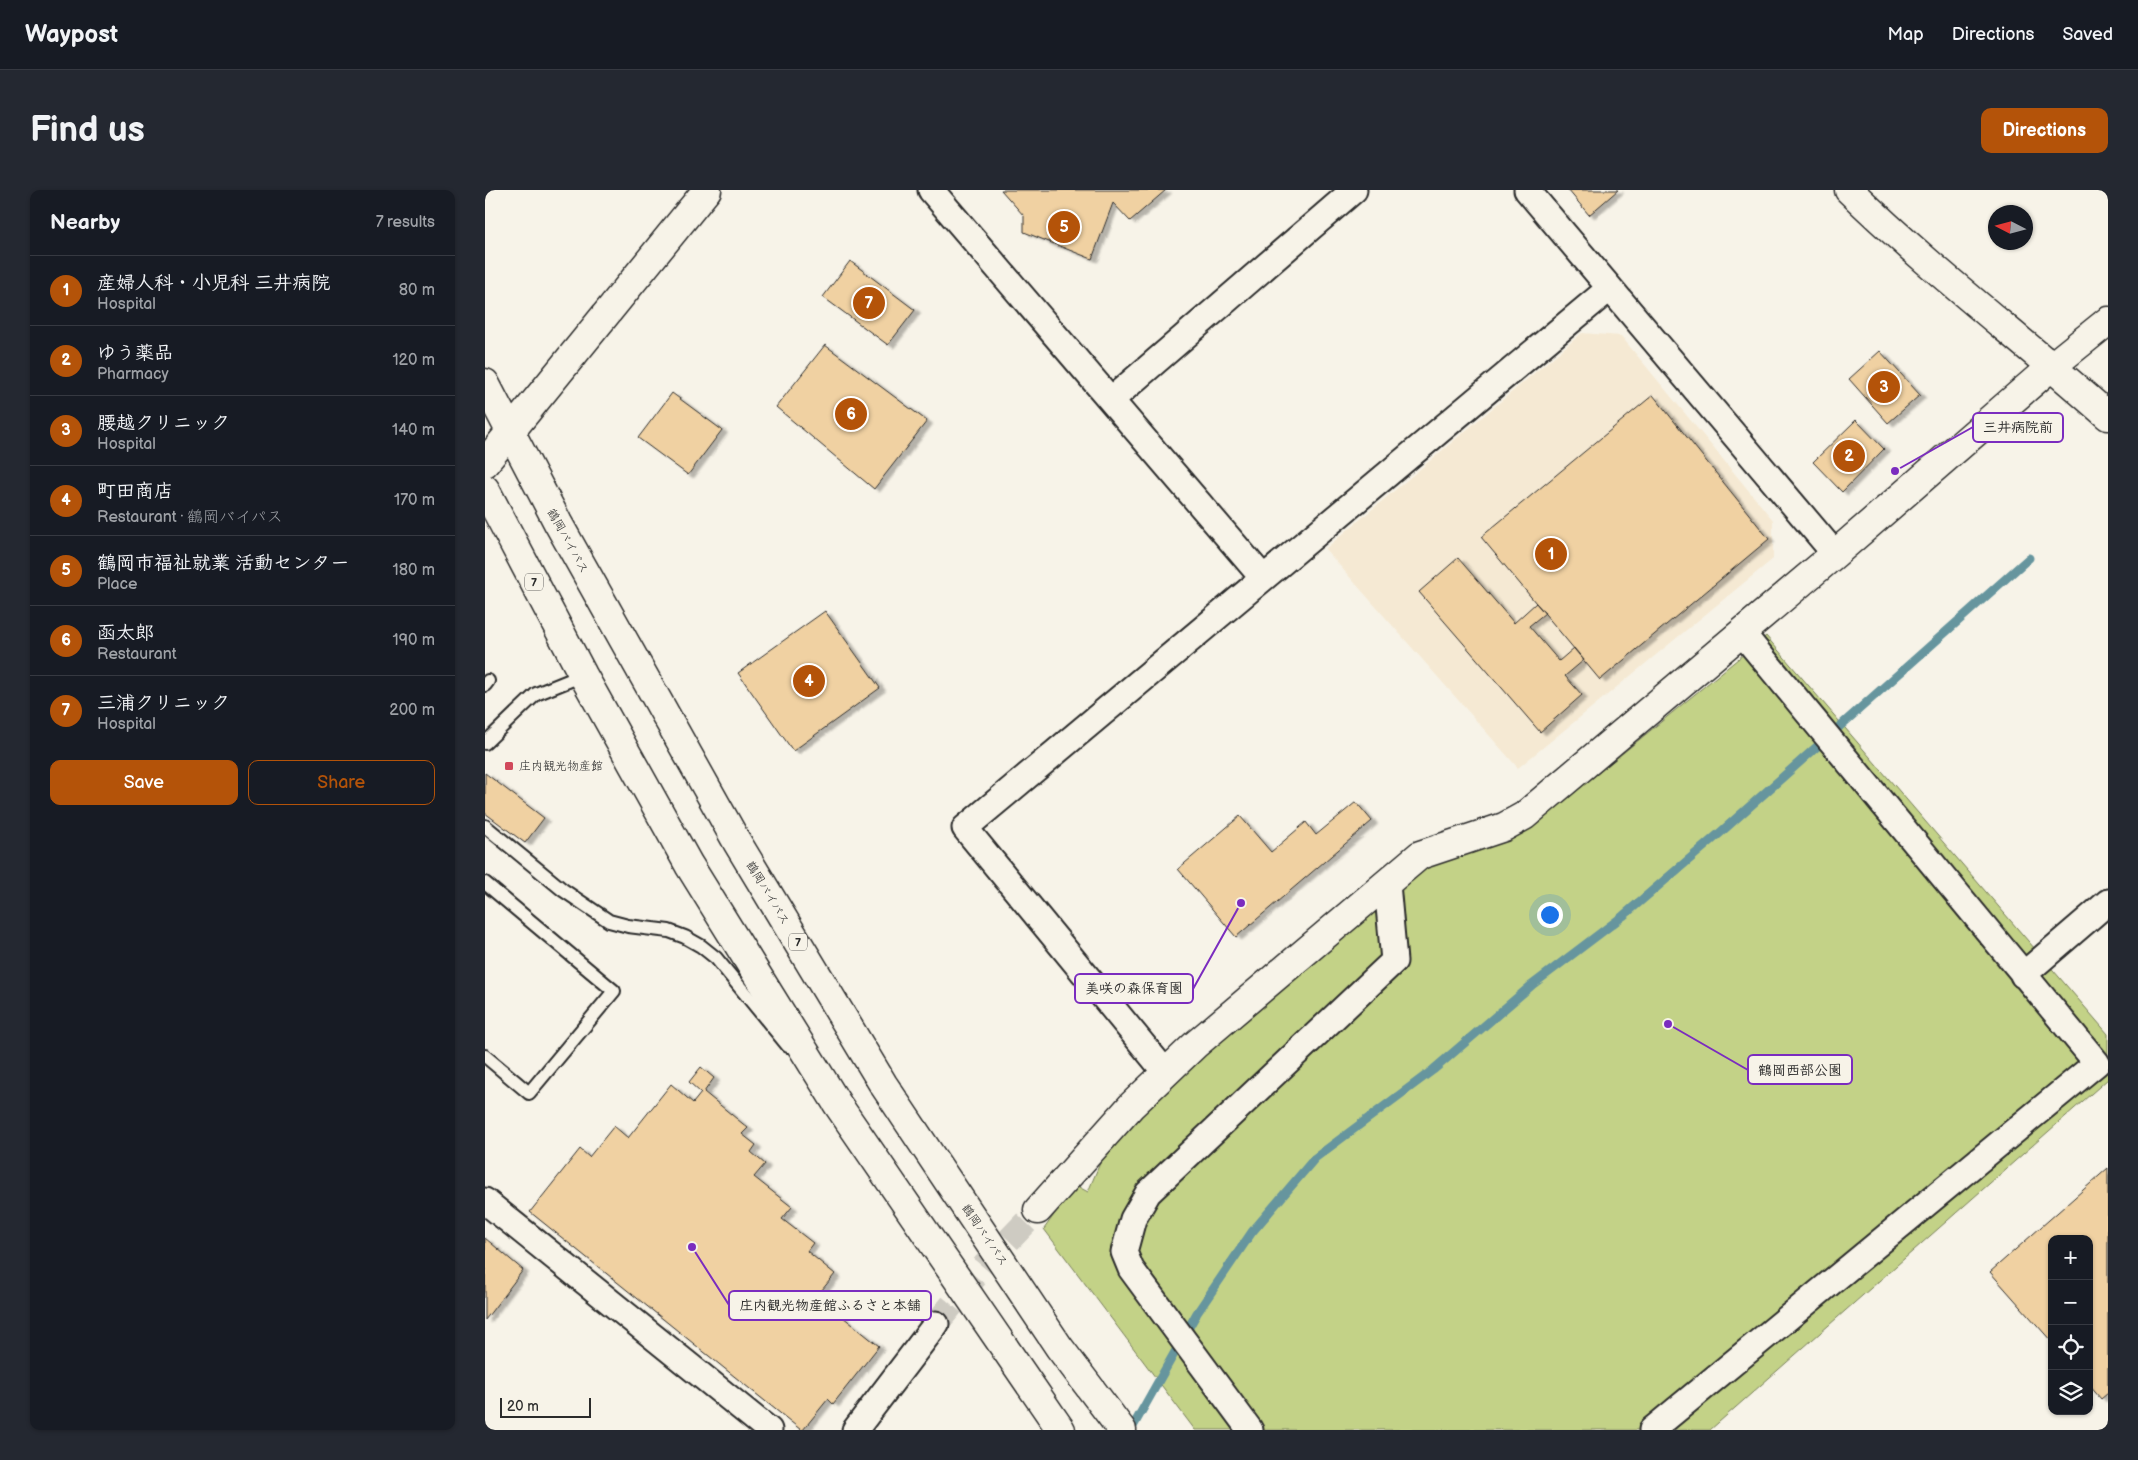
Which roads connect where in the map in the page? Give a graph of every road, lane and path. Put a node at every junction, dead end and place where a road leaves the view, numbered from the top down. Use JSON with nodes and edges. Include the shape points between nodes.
{"nodes":[{"id":1,"x":707,"y":190,"type":"edge"},
{"id":2,"x":931,"y":190,"type":"edge"},
{"id":3,"x":1355,"y":190,"type":"edge"},
{"id":4,"x":1527,"y":190,"type":"edge"},
{"id":5,"x":1849,"y":190,"type":"edge"},
{"id":6,"x":1610,"y":288,"type":"junction"},
{"id":7,"x":2108,"y":321,"type":"edge"},
{"id":8,"x":2052,"y":366,"type":"junction"},
{"id":9,"x":485,"y":383,"type":"edge"},
{"id":10,"x":1111,"y":400,"type":"junction"},
{"id":11,"x":2108,"y":416,"type":"edge"},
{"id":12,"x":511,"y":432,"type":"junction"},
{"id":13,"x":485,"y":463,"type":"edge"},
{"id":14,"x":485,"y":489,"type":"edge"},
{"id":15,"x":1835,"y":554,"type":"junction"},
{"id":16,"x":1263,"y":578,"type":"junction"},
{"id":17,"x":1742,"y":633,"type":"junction"},
{"id":18,"x":583,"y":675,"type":"junction"},
{"id":19,"x":485,"y":743,"type":"edge"},
{"id":20,"x":485,"y":826,"type":"edge"},
{"id":21,"x":485,"y":883,"type":"edge"},
{"id":22,"x":1387,"y":884,"type":"junction"},
{"id":23,"x":2108,"y":902,"type":"edge"},
{"id":24,"x":2023,"y":975,"type":"junction"},
{"id":25,"x":485,"y":1056,"type":"edge"},
{"id":26,"x":1166,"y":1073,"type":"junction"},
{"id":27,"x":838,"y":1106,"type":"junction"},
{"id":28,"x":485,"y":1201,"type":"edge"},
{"id":29,"x":1037,"y":1210,"type":"tunnel mouth"},
{"id":30,"x":936,"y":1324,"type":"tunnel mouth"},
{"id":31,"x":769,"y":1430,"type":"edge"},
{"id":32,"x":855,"y":1430,"type":"edge"},
{"id":33,"x":1061,"y":1430,"type":"edge"},
{"id":34,"x":1122,"y":1430,"type":"edge"},
{"id":35,"x":1250,"y":1430,"type":"edge"},
{"id":36,"x":1652,"y":1430,"type":"edge"}],
"edges":[{"from":1,"to":12,"type":"main road"},
{"from":2,"to":10,"type":"street"},
{"from":3,"to":10,"type":"street"},
{"from":4,"to":6,"type":"street"},
{"from":5,"to":8,"type":"main road","via":[[1959,291]]},
{"from":6,"to":15,"type":"street"},
{"from":6,"to":16,"type":"street"},
{"from":7,"to":8,"type":"main road"},
{"from":8,"to":11,"type":"main road"},
{"from":8,"to":15,"type":"main road"},
{"from":9,"to":12,"type":"main road","name":"鶴岡バイパス","number":"7"},
{"from":10,"to":16,"type":"street"},
{"from":12,"to":13,"type":"main road"},
{"from":12,"to":34,"type":"main road","name":"鶴岡バイパス","number":"7","via":[[558,523],[737,842],[883,1084],[1059,1347]]},
{"from":14,"to":18,"type":"main road","number":"7"},
{"from":15,"to":17,"type":"main road"},
{"from":16,"to":26,"type":"street","via":[[965,828]]},
{"from":17,"to":22,"type":"main road","via":[[1524,816],[1504,827],[1420,855]]},
{"from":17,"to":24,"type":"street"},
{"from":18,"to":19,"type":"lane","via":[[536,694]]},
{"from":18,"to":27,"type":"main road","number":"7","via":[[689,865]]},
{"from":20,"to":27,"type":"lane","via":[[563,890],[609,921],[669,931],[701,946],[715,958]]},
{"from":21,"to":25,"type":"lane","via":[[614,991],[529,1093]]},
{"from":22,"to":26,"type":"main road","via":[[1195,1044]]},
{"from":22,"to":35,"type":"street","via":[[1395,961],[1148,1193],[1133,1219],[1124,1252],[1131,1269]]},
{"from":23,"to":24,"type":"street"},
{"from":24,"to":36,"type":"street","via":[[2097,1064]]},
{"from":26,"to":29,"type":"main road","via":[[1132,1105]]},
{"from":27,"to":33,"type":"main road","number":"7"},
{"from":28,"to":31,"type":"street"},
{"from":30,"to":32,"type":"street"}]}
